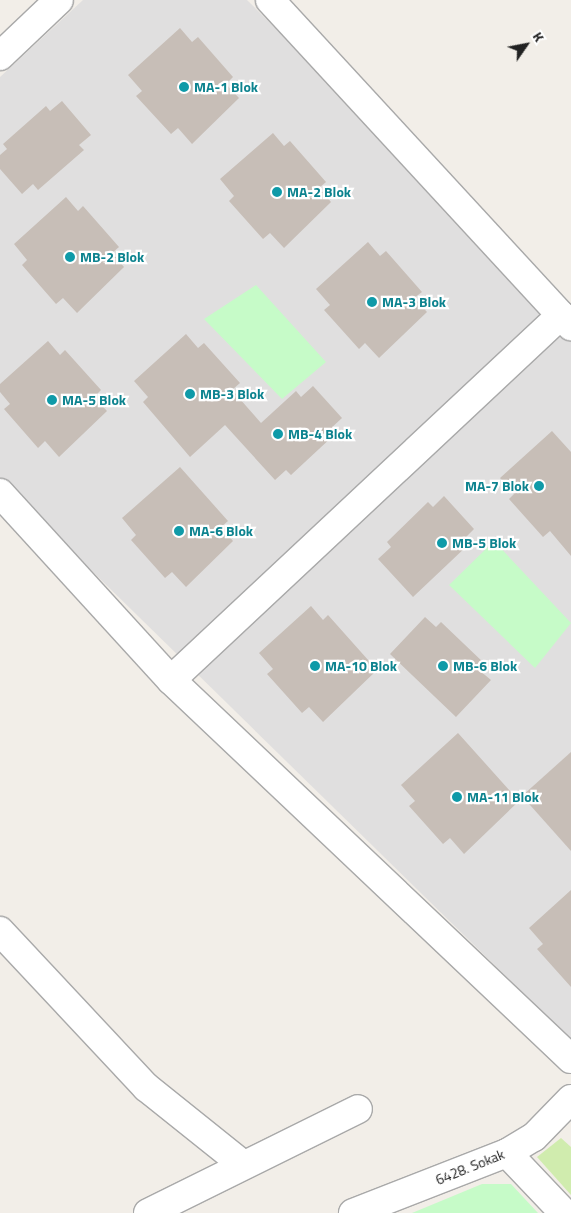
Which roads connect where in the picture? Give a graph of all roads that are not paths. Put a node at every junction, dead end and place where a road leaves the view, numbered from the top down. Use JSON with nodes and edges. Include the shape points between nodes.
{"nodes":[{"id":1,"x":59,"y":0,"type":"edge"},
{"id":2,"x":270,"y":0,"type":"edge"},
{"id":3,"x":0,"y":56,"type":"edge"},
{"id":4,"x":566,"y":320,"type":"edge"},
{"id":5,"x":0,"y":493,"type":"edge"},
{"id":6,"x":171,"y":680,"type":"junction"},
{"id":7,"x":0,"y":931,"type":"edge"},
{"id":8,"x":571,"y":1059,"type":"edge"},
{"id":9,"x":358,"y":1109,"type":"dead end"},
{"id":10,"x":567,"y":1112,"type":"edge"},
{"id":11,"x":506,"y":1153,"type":"junction"},
{"id":12,"x":242,"y":1164,"type":"junction"},
{"id":13,"x":148,"y":1213,"type":"edge"},
{"id":14,"x":353,"y":1213,"type":"edge"},
{"id":15,"x":564,"y":1213,"type":"edge"}],
"edges":[{"from":1,"to":3,"type":"street"},
{"from":2,"to":4,"type":"street"},
{"from":4,"to":6,"type":"street"},
{"from":5,"to":6,"type":"street"},
{"from":6,"to":8,"type":"street"},
{"from":7,"to":12,"type":"street","via":[[146,1087]]},
{"from":9,"to":12,"type":"street"},
{"from":10,"to":11,"type":"street","name":"6428. Sokak"},
{"from":11,"to":14,"type":"street","name":"6428. Sokak"},
{"from":11,"to":15,"type":"street"},
{"from":12,"to":13,"type":"street"}]}
